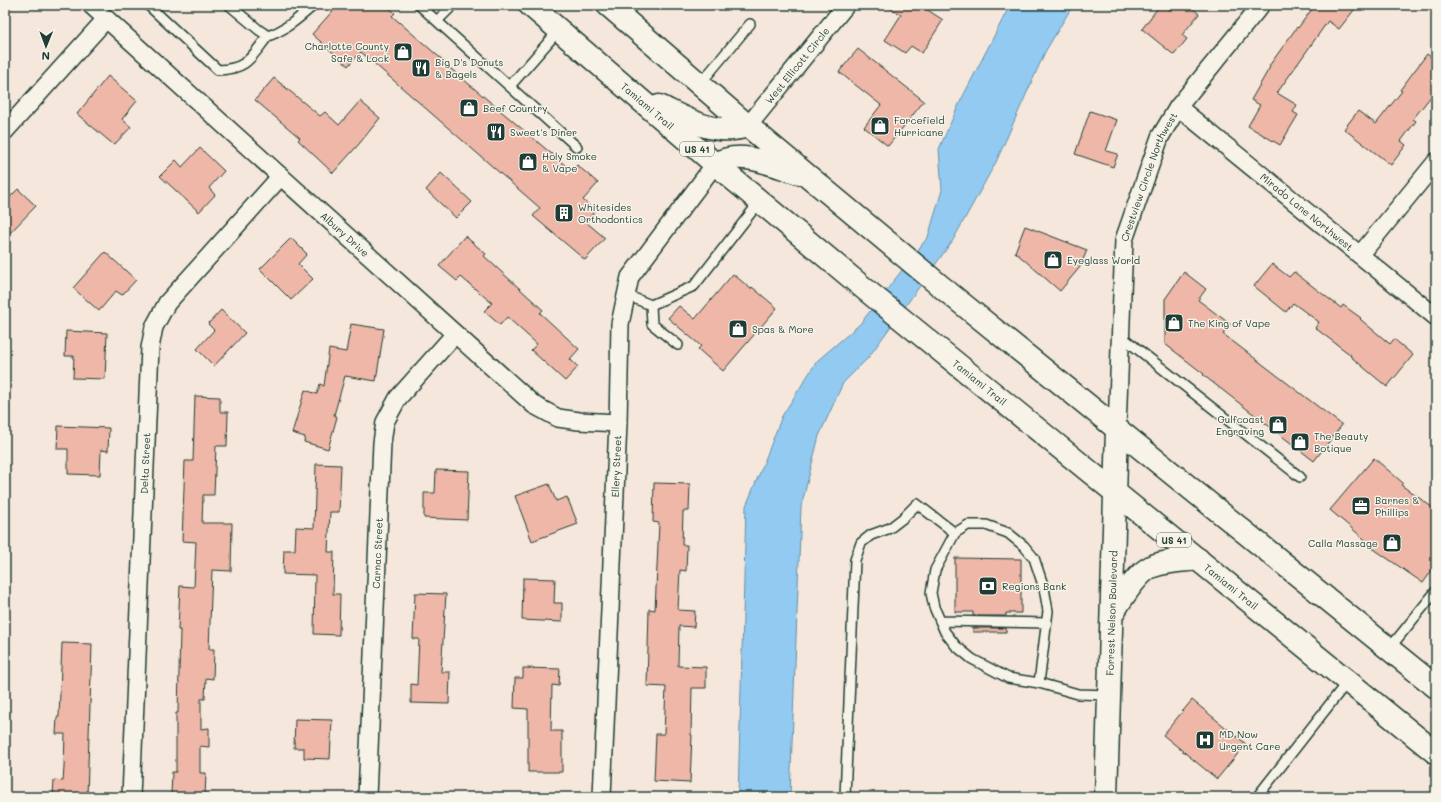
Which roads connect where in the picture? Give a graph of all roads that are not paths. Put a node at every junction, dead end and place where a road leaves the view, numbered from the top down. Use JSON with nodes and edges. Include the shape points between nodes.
{"nodes":[{"id":1,"x":91,"y":5,"type":"edge"},
{"id":2,"x":148,"y":5,"type":"edge"},
{"id":3,"x":228,"y":5,"type":"edge"},
{"id":4,"x":314,"y":5,"type":"edge"},
{"id":5,"x":419,"y":5,"type":"edge"},
{"id":6,"x":453,"y":5,"type":"edge"},
{"id":7,"x":530,"y":5,"type":"edge"},
{"id":8,"x":1261,"y":5,"type":"edge"},
{"id":9,"x":838,"y":8,"type":"edge"},
{"id":10,"x":622,"y":10,"type":"edge"},
{"id":11,"x":106,"y":19,"type":"junction"},
{"id":12,"x":437,"y":21,"type":"junction"},
{"id":13,"x":750,"y":24,"type":"dead end"},
{"id":14,"x":559,"y":30,"type":"junction"},
{"id":15,"x":268,"y":36,"type":"junction"},
{"id":16,"x":700,"y":84,"type":"junction"},
{"id":17,"x":510,"y":86,"type":"junction"},
{"id":18,"x":636,"y":96,"type":"junction"},
{"id":19,"x":1178,"y":107,"type":"junction"},
{"id":20,"x":748,"y":126,"type":"junction"},
{"id":21,"x":5,"y":131,"type":"edge"},
{"id":22,"x":577,"y":147,"type":"dead end"},
{"id":23,"x":1436,"y":162,"type":"edge"},
{"id":24,"x":715,"y":164,"type":"junction"},
{"id":25,"x":281,"y":176,"type":"junction"},
{"id":26,"x":808,"y":176,"type":"junction"},
{"id":27,"x":760,"y":202,"type":"junction"},
{"id":28,"x":1360,"y":255,"type":"junction"},
{"id":29,"x":626,"y":295,"type":"junction"},
{"id":30,"x":651,"y":305,"type":"junction"},
{"id":31,"x":1436,"y":317,"type":"edge"},
{"id":32,"x":455,"y":334,"type":"junction"},
{"id":33,"x":1121,"y":336,"type":"junction"},
{"id":34,"x":678,"y":344,"type":"dead end"},
{"id":35,"x":618,"y":423,"type":"junction"},
{"id":36,"x":1117,"y":429,"type":"junction"},
{"id":37,"x":1300,"y":477,"type":"dead end"},
{"id":38,"x":1116,"y":493,"type":"junction"},
{"id":39,"x":954,"y":533,"type":"junction"},
{"id":40,"x":1198,"y":559,"type":"junction"},
{"id":41,"x":1436,"y":591,"type":"edge"},
{"id":42,"x":1112,"y":614,"type":"junction"},
{"id":43,"x":940,"y":621,"type":"junction"},
{"id":44,"x":1046,"y":623,"type":"junction"},
{"id":45,"x":1389,"y":649,"type":"junction"},
{"id":46,"x":1348,"y":681,"type":"junction"},
{"id":47,"x":1039,"y":683,"type":"junction"},
{"id":48,"x":1436,"y":687,"type":"edge"},
{"id":49,"x":1110,"y":694,"type":"junction"},
{"id":50,"x":1406,"y":729,"type":"junction"},
{"id":51,"x":1436,"y":747,"type":"edge"},
{"id":52,"x":1436,"y":753,"type":"edge"},
{"id":53,"x":131,"y":797,"type":"edge"},
{"id":54,"x":367,"y":797,"type":"edge"},
{"id":55,"x":602,"y":797,"type":"edge"},
{"id":56,"x":845,"y":797,"type":"edge"},
{"id":57,"x":1106,"y":797,"type":"edge"},
{"id":58,"x":1257,"y":797,"type":"edge"}],
"edges":[{"from":1,"to":11,"type":"street","name":"Albury Drive"},
{"from":2,"to":15,"type":"lane","via":[[218,70],[230,70],[245,65]]},
{"from":3,"to":15,"type":"lane"},
{"from":4,"to":15,"type":"lane","via":[[296,21]]},
{"from":5,"to":12,"type":"lane"},
{"from":6,"to":12,"type":"lane"},
{"from":7,"to":14,"type":"main road","name":"Tamiami Trail","number":"US 41"},
{"from":8,"to":19,"type":"street","name":"Crestview Circle Northwest"},
{"from":9,"to":20,"type":"street","name":"West Ellicott Circle"},
{"from":10,"to":16,"type":"main road"},
{"from":11,"to":21,"type":"street"},
{"from":11,"to":25,"type":"street","name":"Albury Drive"},
{"from":12,"to":17,"type":"lane"},
{"from":13,"to":16,"type":"lane"},
{"from":14,"to":17,"type":"lane"},
{"from":14,"to":18,"type":"main road","name":"Tamiami Trail","number":"US 41"},
{"from":16,"to":20,"type":"main road"},
{"from":17,"to":22,"type":"lane"},
{"from":18,"to":20,"type":"main road","via":[[698,124],[733,130]]},
{"from":18,"to":24,"type":"main road","name":"Tamiami Trail","number":"US 41"},
{"from":19,"to":28,"type":"street","name":"Mirado Lane Northwest"},
{"from":19,"to":33,"type":"street","name":"Crestview Circle Northwest","via":[[1160,137],[1124,240]]},
{"from":20,"to":26,"type":"main road"},
{"from":23,"to":28,"type":"street"},
{"from":24,"to":26,"type":"main road","via":[[723,159],[736,157]]},
{"from":24,"to":27,"type":"main road","name":"Tamiami Trail","number":"US 41"},
{"from":24,"to":29,"type":"street","name":"Ellery Street","via":[[630,277]]},
{"from":25,"to":32,"type":"street","name":"Albury Drive"},
{"from":25,"to":53,"type":"street","name":"Delta Street","via":[[167,303],[154,326],[150,356]]},
{"from":26,"to":36,"type":"main road"},
{"from":27,"to":30,"type":"lane","via":[[694,286]]},
{"from":27,"to":38,"type":"main road","name":"Tamiami Trail","number":"US 41"},
{"from":28,"to":31,"type":"street","name":"Mirado Lane Northwest"},
{"from":29,"to":30,"type":"lane"},
{"from":29,"to":35,"type":"street","name":"Ellery Street","via":[[620,324]]},
{"from":30,"to":34,"type":"lane","via":[[652,324]]},
{"from":32,"to":35,"type":"street","name":"Albury Drive","via":[[534,405],[558,418]]},
{"from":32,"to":54,"type":"street","name":"Carnac Street","via":[[398,398],[385,422],[382,442]]},
{"from":33,"to":36,"type":"street","name":"Crestview Circle Northwest"},
{"from":33,"to":37,"type":"lane"},
{"from":35,"to":55,"type":"street","name":"Ellery Street"},
{"from":36,"to":38,"type":"main road","name":"Forrest Nelson Boulevard"},
{"from":36,"to":45,"type":"main road"},
{"from":38,"to":40,"type":"main road","name":"Tamiami Trail","number":"US 41"},
{"from":38,"to":42,"type":"main road","name":"Forrest Nelson Boulevard"},
{"from":39,"to":43,"type":"lane","via":[[935,570],[930,593]]},
{"from":39,"to":44,"type":"lane","via":[[968,525],[986,525],[1008,533],[1024,546],[1034,558],[1044,588],[1048,611]]},
{"from":39,"to":56,"type":"lane","via":[[916,504],[890,528],[871,535],[862,543],[855,560]]},
{"from":40,"to":42,"type":"main road","via":[[1169,562],[1149,568],[1134,582]]},
{"from":40,"to":46,"type":"main road","name":"Tamiami Trail","number":"US 41"},
{"from":41,"to":45,"type":"lane"},
{"from":42,"to":49,"type":"main road","name":"Forrest Nelson Boulevard"},
{"from":43,"to":44,"type":"lane"},
{"from":43,"to":47,"type":"lane","via":[[956,646],[972,659],[1008,678]]},
{"from":44,"to":47,"type":"lane"},
{"from":45,"to":48,"type":"main road"},
{"from":46,"to":50,"type":"main road","name":"Tamiami Trail","number":"US 41"},
{"from":46,"to":58,"type":"lane"},
{"from":47,"to":49,"type":"lane","via":[[1078,694]]},
{"from":49,"to":57,"type":"main road","name":"Forrest Nelson Boulevard"},
{"from":50,"to":51,"type":"main road"},
{"from":50,"to":52,"type":"main road","name":"Tamiami Trail","number":"US 41"}]}
